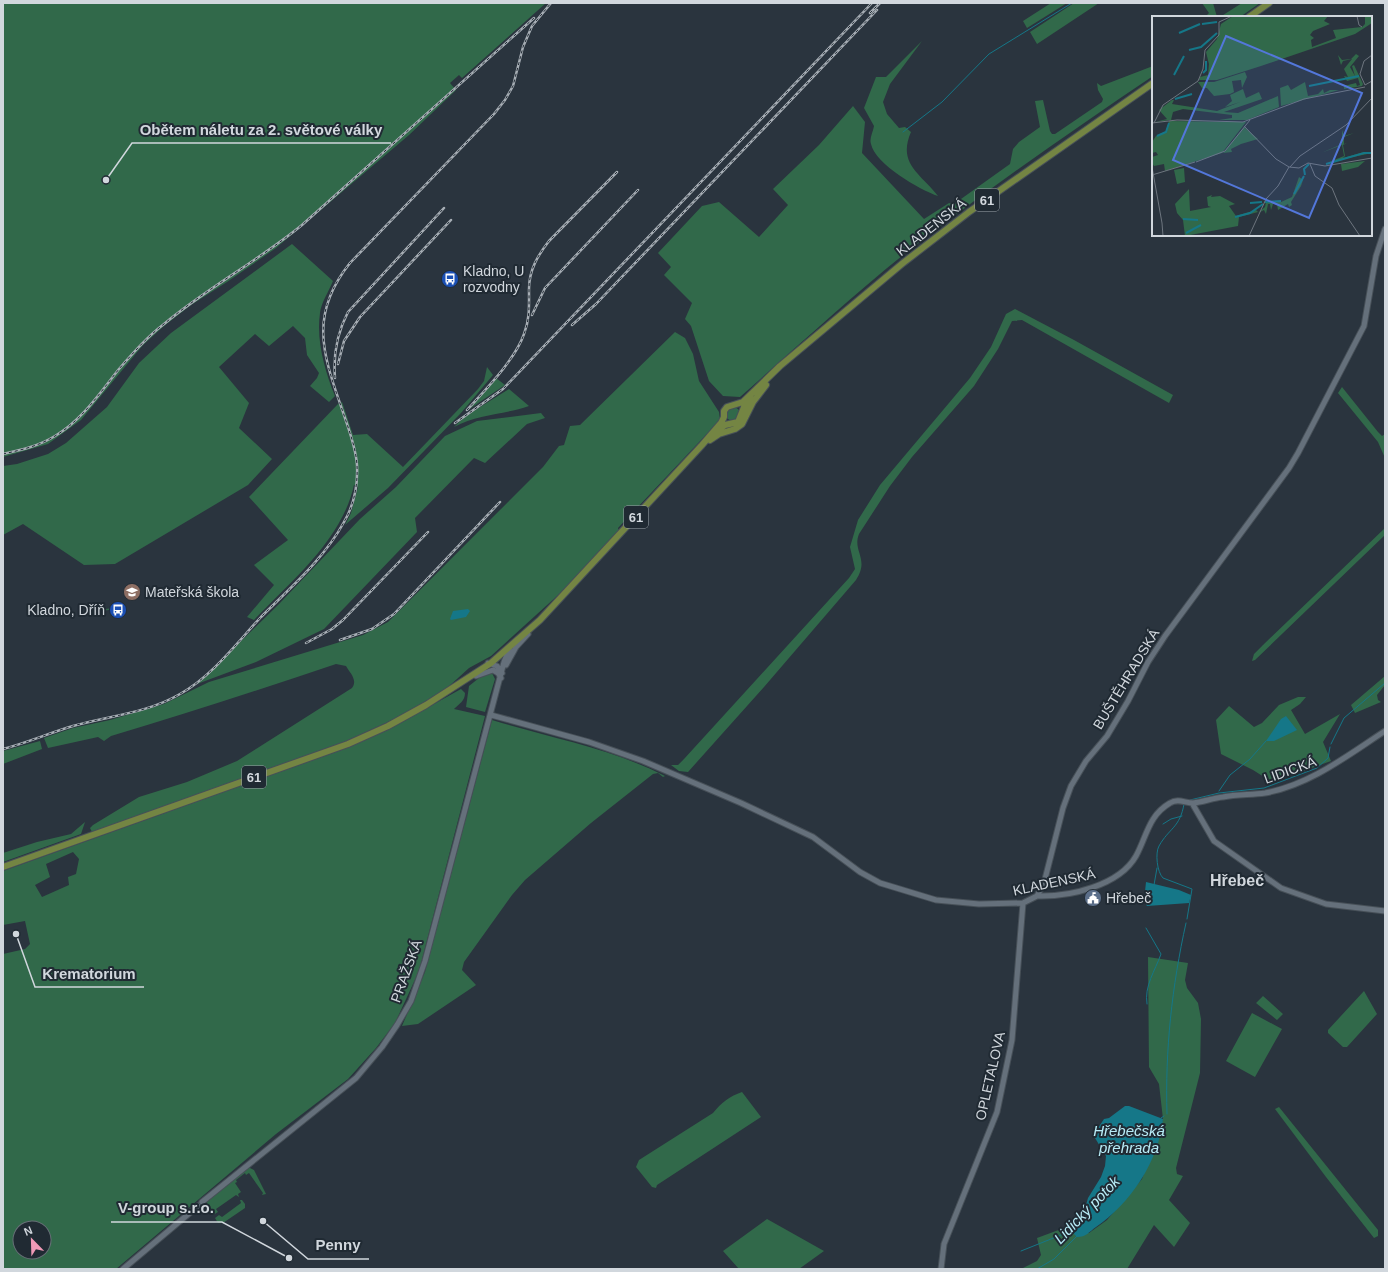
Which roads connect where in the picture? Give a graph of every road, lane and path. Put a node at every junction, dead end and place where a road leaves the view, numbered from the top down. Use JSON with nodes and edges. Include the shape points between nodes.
{"nodes":[{"id":1,"x":1269,"y":3,"type":"edge"},
{"id":2,"x":1250,"y":16,"type":"edge"},
{"id":3,"x":1152,"y":84,"type":"edge"},
{"id":4,"x":1385,"y":229,"type":"edge"},
{"id":5,"x":808,"y":343,"type":"junction"},
{"id":6,"x":766,"y":385,"type":"junction"},
{"id":7,"x":734,"y":406,"type":"junction"},
{"id":8,"x":742,"y":413,"type":"junction"},
{"id":9,"x":724,"y":417,"type":"junction"},
{"id":10,"x":730,"y":424,"type":"junction"},
{"id":11,"x":702,"y":445,"type":"junction"},
{"id":12,"x":570,"y":588,"type":"junction"},
{"id":13,"x":540,"y":620,"type":"junction"},
{"id":14,"x":523,"y":631,"type":"junction"},
{"id":15,"x":509,"y":649,"type":"junction"},
{"id":16,"x":491,"y":663,"type":"junction"},
{"id":17,"x":484,"y":664,"type":"junction"},
{"id":18,"x":501,"y":675,"type":"junction"},
{"id":19,"x":461,"y":684,"type":"junction"},
{"id":20,"x":447,"y":692,"type":"junction"},
{"id":21,"x":490,"y":715,"type":"junction"},
{"id":22,"x":1385,"y":731,"type":"edge"},
{"id":23,"x":1192,"y":803,"type":"junction"},
{"id":24,"x":3,"y":867,"type":"edge"},
{"id":25,"x":1037,"y":896,"type":"junction"},
{"id":26,"x":1022,"y":902,"type":"junction"},
{"id":27,"x":1385,"y":911,"type":"edge"},
{"id":28,"x":122,"y":1269,"type":"edge"},
{"id":29,"x":941,"y":1269,"type":"edge"}],
"edges":[{"from":1,"to":2,"type":"main road"},
{"from":3,"to":5,"type":"main road","name":"KLADENSKÁ","number":"61","via":[[969,212],[903,263]]},
{"from":4,"to":25,"type":"street","name":"BUŠTĚHRADSKÁ","via":[[1376,256],[1364,326],[1295,459],[1165,636],[1107,736],[1080,770],[1063,808],[1045,878]]},
{"from":5,"to":6,"type":"main road","number":"61"},
{"from":5,"to":7,"type":"main road","number":"61","via":[[743,402]]},
{"from":6,"to":8,"type":"main road","number":"61","via":[[748,402]]},
{"from":6,"to":11,"type":"main road","number":"61","via":[[752,402],[742,424]]},
{"from":7,"to":8,"type":"main road"},
{"from":7,"to":9,"type":"main road","number":"61","via":[[725,409]]},
{"from":8,"to":10,"type":"main road","number":"61","via":[[740,420]]},
{"from":9,"to":10,"type":"main road"},
{"from":9,"to":11,"type":"main road","number":"61"},
{"from":10,"to":11,"type":"main road","number":"61","via":[[721,428]]},
{"from":11,"to":12,"type":"main road","number":"61"},
{"from":12,"to":13,"type":"main road","number":"61"},
{"from":12,"to":14,"type":"main road","number":"61"},
{"from":13,"to":15,"type":"main road","number":"61"},
{"from":13,"to":18,"type":"street","via":[[516,647]]},
{"from":14,"to":15,"type":"street"},
{"from":14,"to":17,"type":"main road","number":"61"},
{"from":15,"to":16,"type":"main road","number":"61"},
{"from":15,"to":18,"type":"street"},
{"from":16,"to":17,"type":"street"},
{"from":16,"to":18,"type":"street","via":[[498,667]]},
{"from":16,"to":19,"type":"main road","number":"61"},
{"from":17,"to":20,"type":"main road","number":"61"},
{"from":18,"to":19,"type":"street","via":[[489,670]]},
{"from":18,"to":21,"type":"street","name":"PRAŽSKÁ"},
{"from":19,"to":20,"type":"main road","number":"61"},
{"from":20,"to":24,"type":"main road","number":"61","via":[[400,720],[348,744]]},
{"from":21,"to":26,"type":"street","name":"KLADENSKÁ","via":[[589,742],[643,761],[713,791],[813,836],[860,872],[880,883],[936,900],[978,904]]},
{"from":21,"to":28,"type":"street","name":"PRAŽSKÁ","via":[[422,972],[411,1001],[397,1026],[356,1078]]},
{"from":22,"to":23,"type":"street","name":"LIDICKÁ","via":[[1330,768],[1294,783],[1266,793]]},
{"from":23,"to":25,"type":"street","name":"KLADENSKÁ","via":[[1177,801],[1166,806],[1147,827],[1143,841],[1130,865],[1102,885],[1050,896]]},
{"from":23,"to":27,"type":"street","via":[[1214,841],[1281,888],[1326,904]]},
{"from":25,"to":26,"type":"street","name":"KLADENSKÁ"},
{"from":26,"to":29,"type":"street","name":"OPLETALOVA","via":[[1012,1040],[997,1112],[944,1244]]}]}
